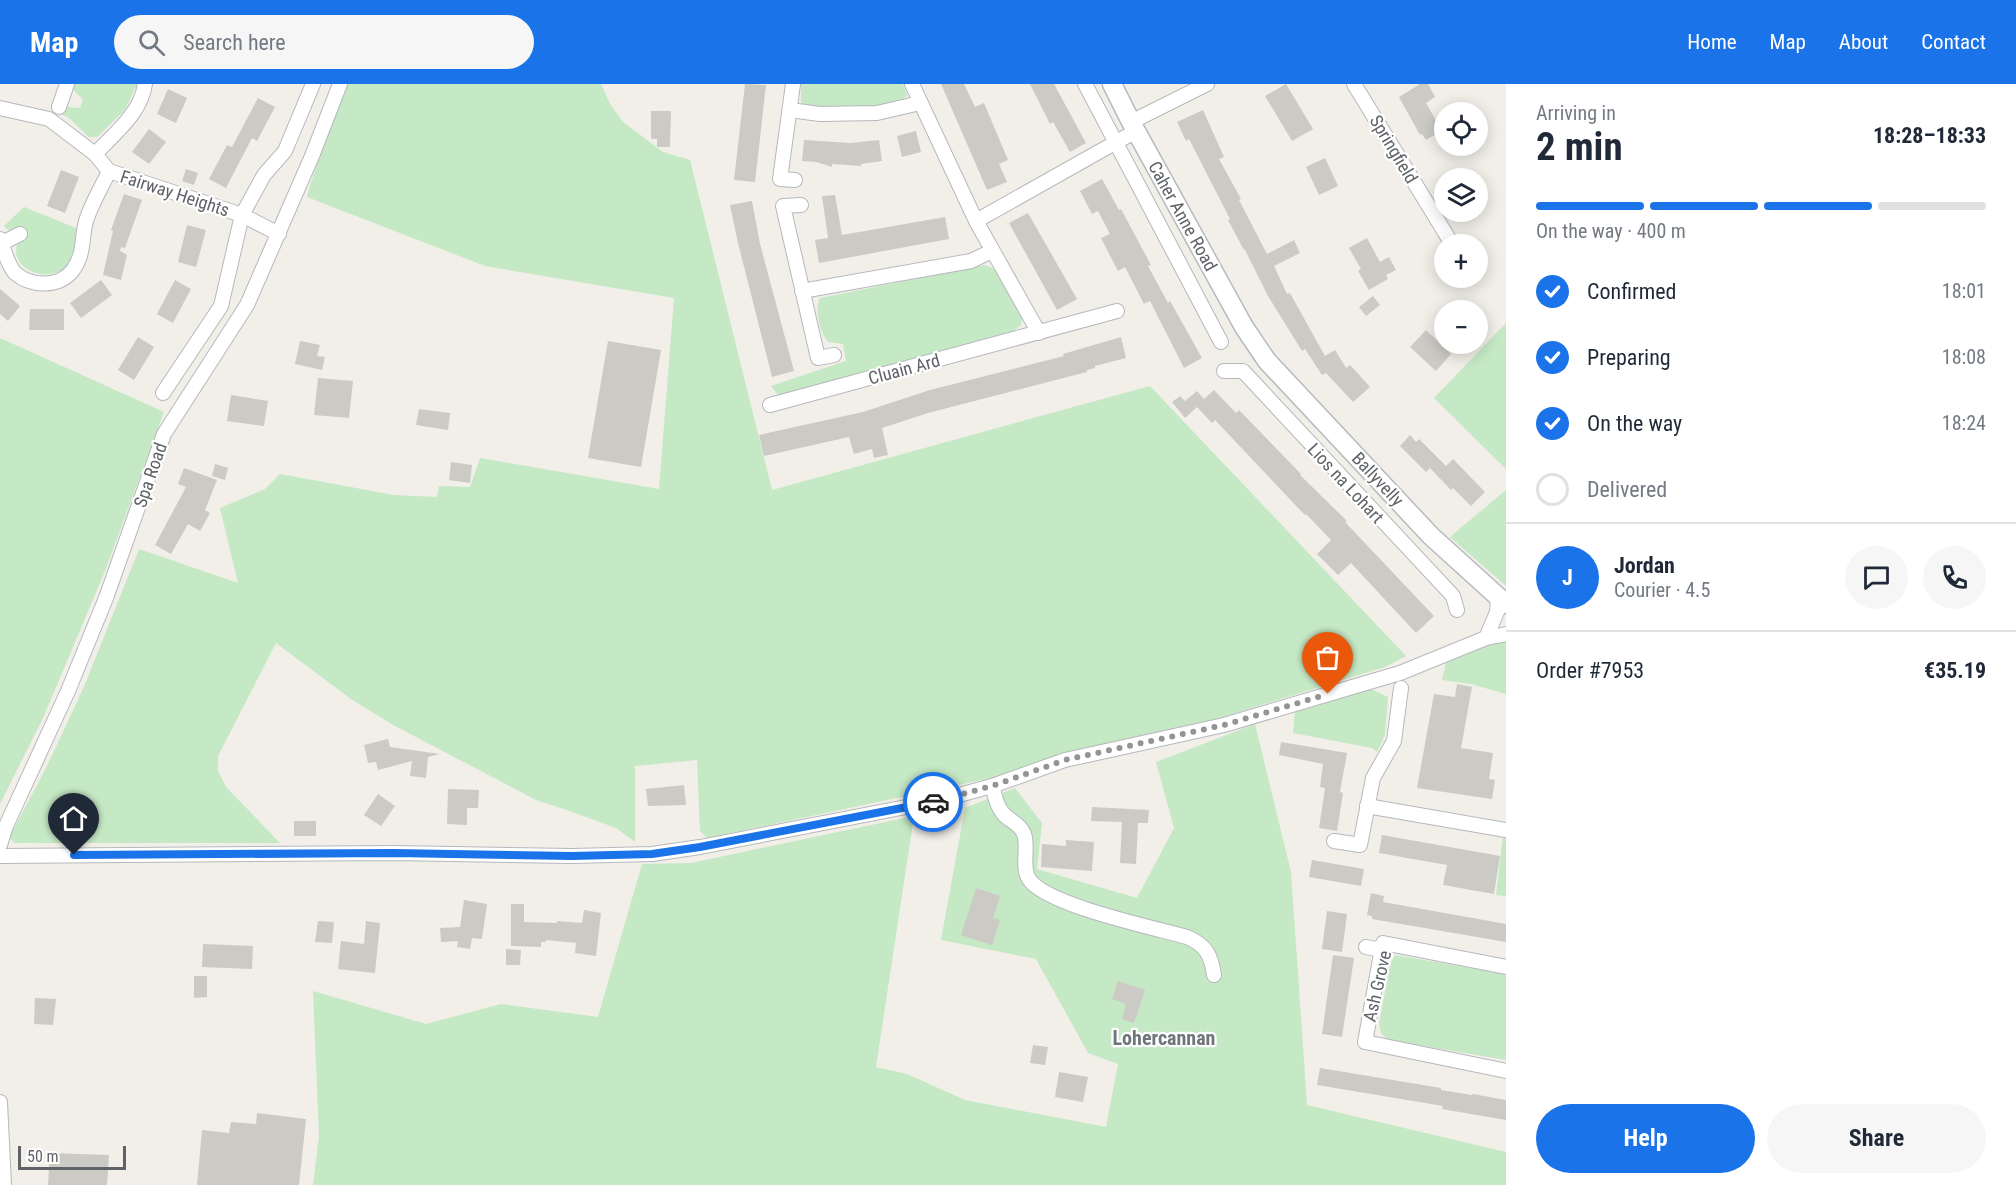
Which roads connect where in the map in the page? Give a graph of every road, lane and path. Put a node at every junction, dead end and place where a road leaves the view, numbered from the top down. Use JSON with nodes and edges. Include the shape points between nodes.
{"nodes":[{"id":1,"x":145,"y":84,"type":"edge"},
{"id":2,"x":313,"y":84,"type":"edge"},
{"id":3,"x":340,"y":84,"type":"edge"},
{"id":4,"x":793,"y":84,"type":"edge"},
{"id":5,"x":912,"y":84,"type":"edge"},
{"id":6,"x":1085,"y":84,"type":"edge"},
{"id":7,"x":1112,"y":84,"type":"edge"},
{"id":8,"x":1207,"y":84,"type":"edge"},
{"id":9,"x":1354,"y":84,"type":"edge"},
{"id":10,"x":920,"y":103,"type":"junction"},
{"id":11,"x":0,"y":108,"type":"edge"},
{"id":12,"x":790,"y":110,"type":"junction"},
{"id":13,"x":1133,"y":127,"type":"junction"},
{"id":14,"x":1114,"y":143,"type":"junction"},
{"id":15,"x":95,"y":154,"type":"junction"},
{"id":16,"x":109,"y":171,"type":"junction"},
{"id":17,"x":795,"y":180,"type":"dead end"},
{"id":18,"x":801,"y":205,"type":"dead end"},
{"id":19,"x":242,"y":214,"type":"junction"},
{"id":20,"x":976,"y":221,"type":"junction"},
{"id":21,"x":20,"y":234,"type":"dead end"},
{"id":22,"x":279,"y":234,"type":"junction"},
{"id":23,"x":1446,"y":234,"type":"edge"},
{"id":24,"x":1,"y":241,"type":"edge"},
{"id":25,"x":992,"y":251,"type":"junction"},
{"id":26,"x":802,"y":291,"type":"junction"},
{"id":27,"x":1117,"y":311,"type":"dead end"},
{"id":28,"x":1039,"y":333,"type":"junction"},
{"id":29,"x":1221,"y":342,"type":"dead end"},
{"id":30,"x":1256,"y":346,"type":"joint"},
{"id":31,"x":834,"y":355,"type":"dead end"},
{"id":32,"x":1224,"y":371,"type":"dead end"},
{"id":33,"x":163,"y":393,"type":"dead end"},
{"id":34,"x":770,"y":405,"type":"dead end"},
{"id":35,"x":1361,"y":460,"type":"junction"},
{"id":36,"x":1342,"y":478,"type":"junction"},
{"id":37,"x":1502,"y":601,"type":"edge"},
{"id":38,"x":1458,"y":610,"type":"dead end"},
{"id":39,"x":1506,"y":634,"type":"edge"},
{"id":40,"x":1486,"y":638,"type":"junction"},
{"id":41,"x":1401,"y":688,"type":"dead end"},
{"id":42,"x":992,"y":786,"type":"junction"},
{"id":43,"x":1367,"y":806,"type":"junction"},
{"id":44,"x":1506,"y":830,"type":"edge"},
{"id":45,"x":1334,"y":841,"type":"dead end"},
{"id":46,"x":0,"y":845,"type":"edge"},
{"id":47,"x":0,"y":856,"type":"edge"},
{"id":48,"x":1366,"y":947,"type":"dead end"},
{"id":49,"x":1382,"y":950,"type":"junction"},
{"id":50,"x":1506,"y":967,"type":"edge"},
{"id":51,"x":1214,"y":975,"type":"dead end"},
{"id":52,"x":1506,"y":1071,"type":"edge"},
{"id":53,"x":0,"y":1102,"type":"edge"},
{"id":54,"x":4,"y":1185,"type":"edge"}],
"edges":[{"from":1,"to":15,"type":"street","via":[[143,98],[133,114]]},
{"from":2,"to":19,"type":"street","name":"Fairway Heights","via":[[285,151],[264,175]]},
{"from":3,"to":22,"type":"street","name":"Spa Road"},
{"from":4,"to":12,"type":"street"},
{"from":5,"to":10,"type":"street"},
{"from":6,"to":14,"type":"street"},
{"from":7,"to":13,"type":"street","name":"Caher Anne Road"},
{"from":8,"to":13,"type":"street"},
{"from":9,"to":23,"type":"street","name":"Springfield"},
{"from":10,"to":12,"type":"street","via":[[877,113],[831,115]]},
{"from":10,"to":20,"type":"street"},
{"from":11,"to":15,"type":"street","name":"Fairway Heights","via":[[50,119]]},
{"from":12,"to":17,"type":"street","via":[[780,179]]},
{"from":13,"to":14,"type":"street"},
{"from":13,"to":30,"type":"street","name":"Caher Anne Road"},
{"from":14,"to":20,"type":"street"},
{"from":14,"to":29,"type":"street"},
{"from":15,"to":16,"type":"street","name":"Fairway Heights"},
{"from":16,"to":19,"type":"street","name":"Fairway Heights"},
{"from":16,"to":24,"type":"street","name":"Fairway Heights","via":[[86,222],[80,258],[72,272],[41,285],[26,279],[14,272]]},
{"from":18,"to":26,"type":"street","via":[[783,206]]},
{"from":19,"to":22,"type":"street","name":"Fairway Heights"},
{"from":19,"to":33,"type":"street","name":"Fairway Heights","via":[[220,306]]},
{"from":20,"to":25,"type":"street"},
{"from":21,"to":24,"type":"street"},
{"from":22,"to":46,"type":"street","name":"Spa Road","via":[[247,305],[164,434],[98,618]]},
{"from":25,"to":26,"type":"street","via":[[971,261]]},
{"from":25,"to":28,"type":"street"},
{"from":26,"to":31,"type":"street","via":[[818,358]]},
{"from":27,"to":28,"type":"street","name":"Cluain Ard"},
{"from":28,"to":34,"type":"street","name":"Cluain Ard"},
{"from":30,"to":35,"type":"street","name":"Ballyvelly"},
{"from":32,"to":36,"type":"street","name":"Lios na Lohart","via":[[1243,371]]},
{"from":35,"to":36,"type":"street"},
{"from":35,"to":37,"type":"street","name":"Ballyvelly","via":[[1431,536]]},
{"from":36,"to":38,"type":"street","name":"Lios na Lohart","via":[[1453,596]]},
{"from":37,"to":40,"type":"street"},
{"from":39,"to":40,"type":"street"},
{"from":40,"to":42,"type":"street","via":[[1380,679],[1224,725],[1065,760]]},
{"from":41,"to":43,"type":"street","via":[[1394,741],[1373,778]]},
{"from":42,"to":47,"type":"street","via":[[926,803],[652,854]]},
{"from":42,"to":51,"type":"street","via":[[1000,810],[1024,835],[1026,872],[1039,890],[1090,912],[1198,942],[1204,946]]},
{"from":43,"to":44,"type":"street"},
{"from":43,"to":45,"type":"street","via":[[1360,845]]},
{"from":48,"to":49,"type":"street"},
{"from":49,"to":50,"type":"street","name":"Ash Grove","via":[[1383,943]]},
{"from":49,"to":52,"type":"street","name":"Ash Grove","via":[[1365,1042]]},
{"from":53,"to":54,"type":"street"}]}
